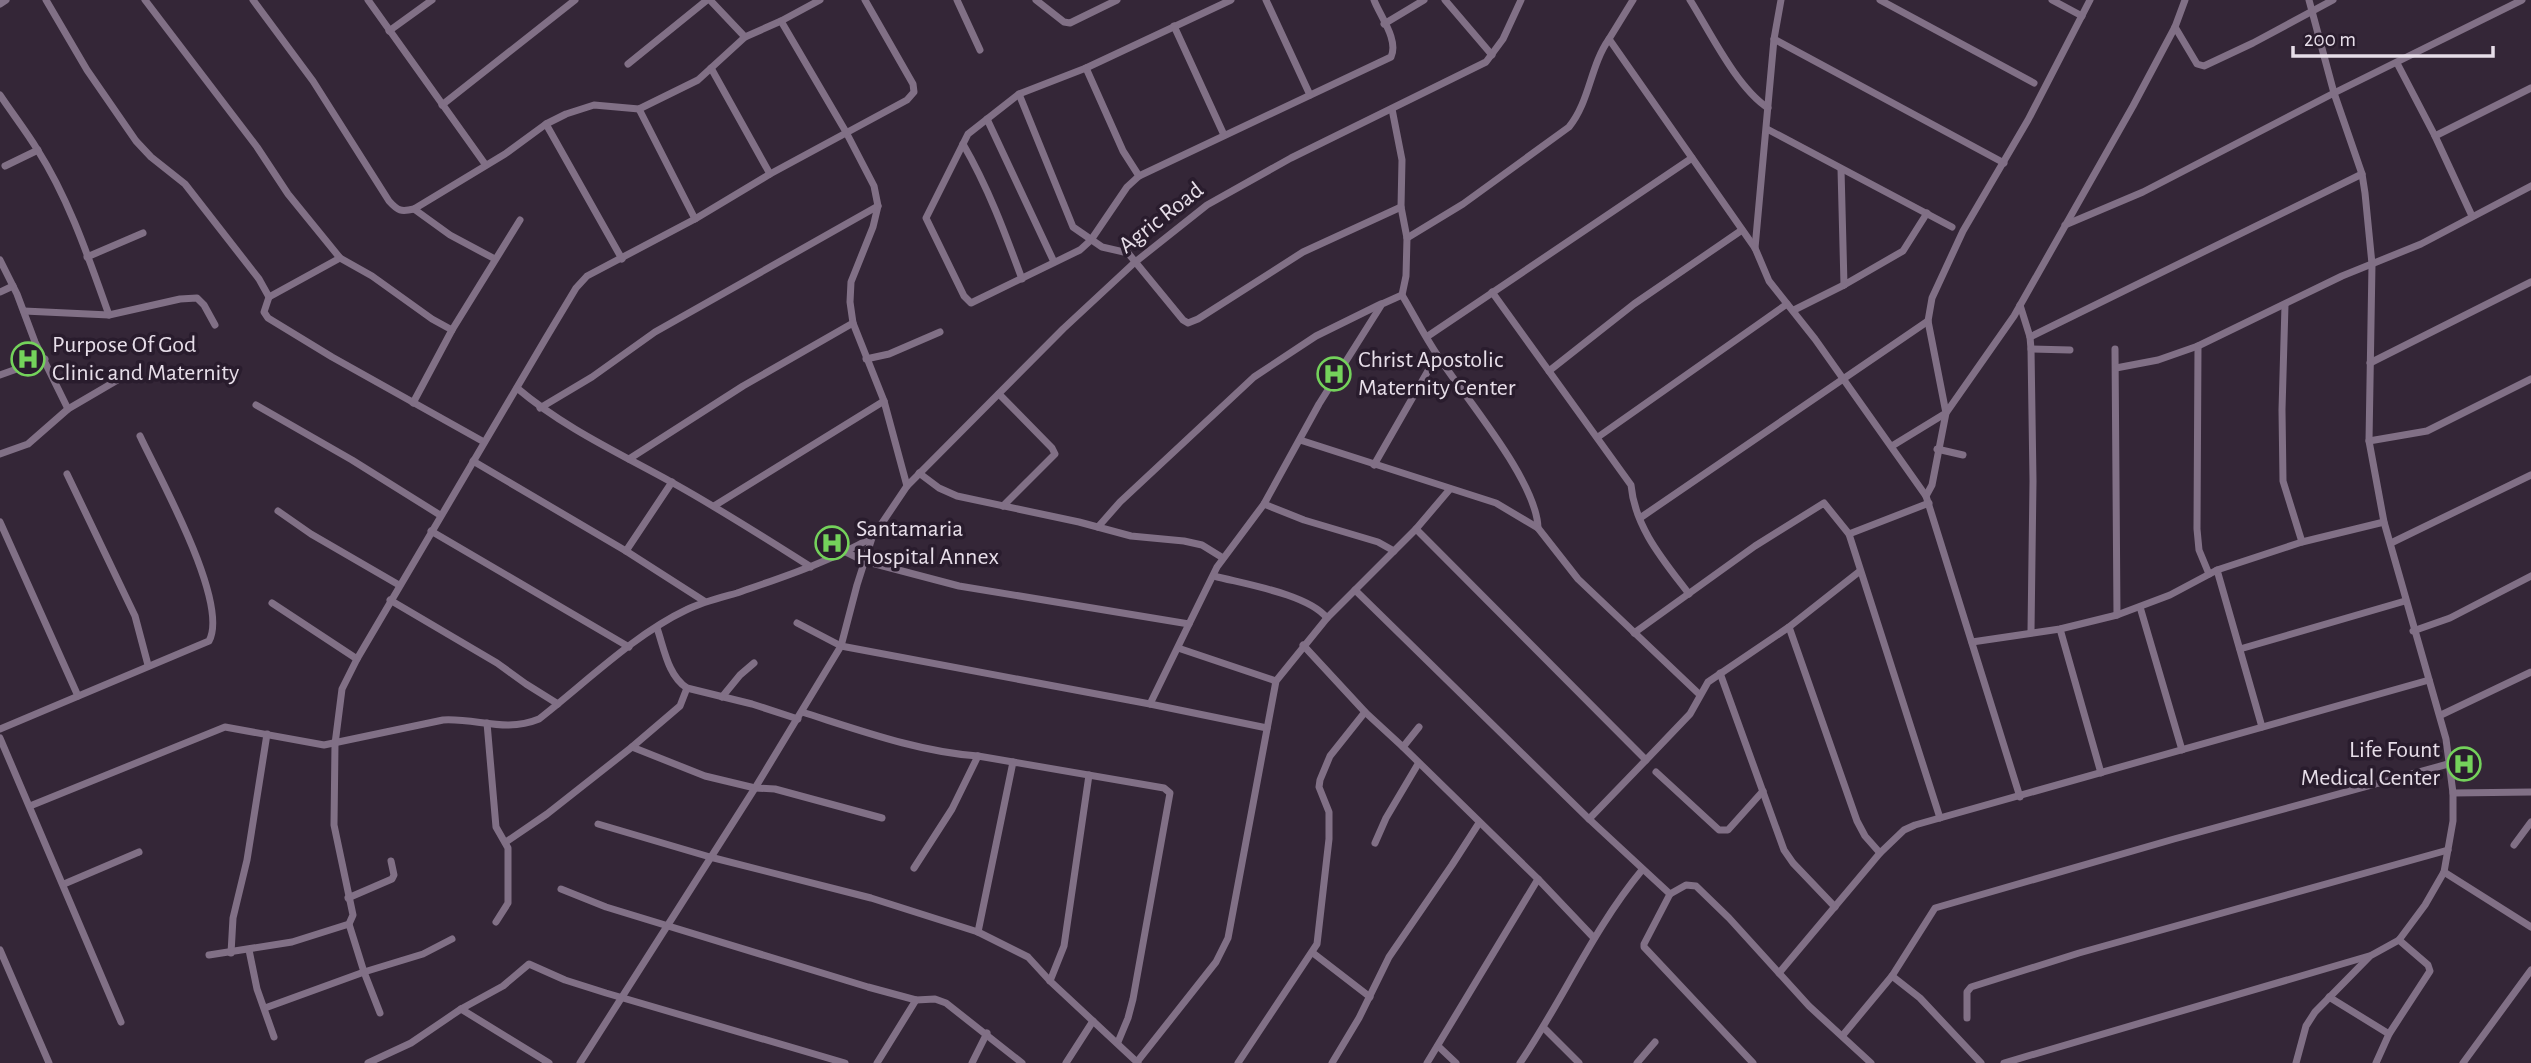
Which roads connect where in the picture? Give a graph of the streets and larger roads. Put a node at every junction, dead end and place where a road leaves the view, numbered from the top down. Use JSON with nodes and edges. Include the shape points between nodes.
{"nodes":[{"id":1,"x":6,"y":0,"type":"edge"},
{"id":2,"x":46,"y":0,"type":"edge"},
{"id":3,"x":145,"y":0,"type":"edge"},
{"id":4,"x":253,"y":0,"type":"edge"},
{"id":5,"x":368,"y":0,"type":"edge"},
{"id":6,"x":432,"y":0,"type":"edge"},
{"id":7,"x":575,"y":0,"type":"edge"},
{"id":8,"x":709,"y":0,"type":"edge"},
{"id":9,"x":820,"y":0,"type":"edge"},
{"id":10,"x":865,"y":0,"type":"edge"},
{"id":11,"x":957,"y":0,"type":"edge"},
{"id":12,"x":1036,"y":0,"type":"edge"},
{"id":13,"x":1117,"y":0,"type":"edge"},
{"id":14,"x":1230,"y":0,"type":"edge"},
{"id":15,"x":1266,"y":0,"type":"edge"},
{"id":16,"x":1374,"y":0,"type":"edge"},
{"id":17,"x":1424,"y":0,"type":"edge"},
{"id":18,"x":1445,"y":0,"type":"edge"},
{"id":19,"x":1521,"y":0,"type":"edge"},
{"id":20,"x":1633,"y":0,"type":"edge"},
{"id":21,"x":1690,"y":0,"type":"edge"},
{"id":22,"x":1781,"y":0,"type":"edge"},
{"id":23,"x":1880,"y":0,"type":"edge"},
{"id":24,"x":2052,"y":0,"type":"edge"},
{"id":25,"x":2090,"y":0,"type":"edge"},
{"id":26,"x":2185,"y":0,"type":"edge"},
{"id":27,"x":2309,"y":0,"type":"edge"},
{"id":28,"x":2333,"y":0,"type":"edge"},
{"id":29,"x":2522,"y":0,"type":"edge"},
{"id":30,"x":0,"y":4,"type":"edge"},
{"id":31,"x":2313,"y":10,"type":"junction"},
{"id":32,"x":2082,"y":16,"type":"junction"},
{"id":33,"x":781,"y":21,"type":"junction"},
{"id":34,"x":1384,"y":24,"type":"junction"},
{"id":35,"x":1174,"y":26,"type":"junction"},
{"id":36,"x":2175,"y":27,"type":"junction"},
{"id":37,"x":389,"y":31,"type":"junction"},
{"id":38,"x":745,"y":37,"type":"junction"},
{"id":39,"x":1609,"y":39,"type":"junction"},
{"id":40,"x":1774,"y":39,"type":"junction"},
{"id":41,"x":980,"y":50,"type":"dead end"},
{"id":42,"x":1492,"y":55,"type":"junction"},
{"id":43,"x":2397,"y":63,"type":"junction"},
{"id":44,"x":628,"y":64,"type":"dead end"},
{"id":45,"x":711,"y":68,"type":"junction"},
{"id":46,"x":1086,"y":68,"type":"junction"},
{"id":47,"x":2034,"y":83,"type":"dead end"},
{"id":48,"x":2531,"y":88,"type":"edge"},
{"id":49,"x":2334,"y":93,"type":"junction"},
{"id":50,"x":1019,"y":94,"type":"junction"},
{"id":51,"x":0,"y":95,"type":"edge"},
{"id":52,"x":1310,"y":95,"type":"junction"},
{"id":53,"x":442,"y":105,"type":"junction"},
{"id":54,"x":1768,"y":108,"type":"junction"},
{"id":55,"x":639,"y":109,"type":"junction"},
{"id":56,"x":1392,"y":109,"type":"junction"},
{"id":57,"x":987,"y":119,"type":"junction"},
{"id":58,"x":546,"y":124,"type":"junction"},
{"id":59,"x":1767,"y":129,"type":"junction"},
{"id":60,"x":845,"y":132,"type":"junction"},
{"id":61,"x":1224,"y":135,"type":"junction"},
{"id":62,"x":2435,"y":136,"type":"junction"},
{"id":63,"x":963,"y":144,"type":"junction"},
{"id":64,"x":38,"y":150,"type":"junction"},
{"id":65,"x":1692,"y":158,"type":"junction"},
{"id":66,"x":2004,"y":163,"type":"junction"},
{"id":67,"x":485,"y":164,"type":"junction"},
{"id":68,"x":5,"y":166,"type":"dead end"},
{"id":69,"x":1841,"y":169,"type":"junction"},
{"id":70,"x":770,"y":174,"type":"junction"},
{"id":71,"x":2361,"y":174,"type":"junction"},
{"id":72,"x":1139,"y":176,"type":"junction"},
{"id":73,"x":2531,"y":186,"type":"edge"},
{"id":74,"x":878,"y":206,"type":"junction"},
{"id":75,"x":1401,"y":207,"type":"junction"},
{"id":76,"x":414,"y":209,"type":"junction"},
{"id":77,"x":1927,"y":213,"type":"junction"},
{"id":78,"x":2472,"y":216,"type":"junction"},
{"id":79,"x":695,"y":219,"type":"junction"},
{"id":80,"x":520,"y":220,"type":"dead end"},
{"id":81,"x":2065,"y":225,"type":"junction"},
{"id":82,"x":1952,"y":227,"type":"dead end"},
{"id":83,"x":1742,"y":230,"type":"junction"},
{"id":84,"x":144,"y":233,"type":"dead end"},
{"id":85,"x":1407,"y":238,"type":"junction"},
{"id":86,"x":1091,"y":240,"type":"junction"},
{"id":87,"x":1755,"y":248,"type":"junction"},
{"id":88,"x":88,"y":257,"type":"junction"},
{"id":89,"x":340,"y":258,"type":"junction"},
{"id":90,"x":495,"y":259,"type":"junction"},
{"id":91,"x":0,"y":260,"type":"edge"},
{"id":92,"x":622,"y":260,"type":"junction"},
{"id":93,"x":1054,"y":262,"type":"junction"},
{"id":94,"x":1134,"y":262,"type":"junction"},
{"id":95,"x":2372,"y":264,"type":"junction"},
{"id":96,"x":1023,"y":279,"type":"junction"},
{"id":97,"x":2531,"y":282,"type":"edge"},
{"id":98,"x":1844,"y":285,"type":"junction"},
{"id":99,"x":13,"y":286,"type":"junction"},
{"id":100,"x":0,"y":292,"type":"edge"},
{"id":101,"x":1492,"y":292,"type":"junction"},
{"id":102,"x":1402,"y":295,"type":"junction"},
{"id":103,"x":269,"y":297,"type":"junction"},
{"id":104,"x":1382,"y":304,"type":"junction"},
{"id":105,"x":2020,"y":305,"type":"junction"},
{"id":106,"x":2284,"y":305,"type":"junction"},
{"id":107,"x":1791,"y":307,"type":"junction"},
{"id":108,"x":24,"y":311,"type":"junction"},
{"id":109,"x":109,"y":314,"type":"junction"},
{"id":110,"x":1928,"y":321,"type":"junction"},
{"id":111,"x":853,"y":323,"type":"junction"},
{"id":112,"x":215,"y":325,"type":"dead end"},
{"id":113,"x":452,"y":330,"type":"junction"},
{"id":114,"x":940,"y":331,"type":"dead end"},
{"id":115,"x":1428,"y":336,"type":"junction"},
{"id":116,"x":2030,"y":337,"type":"junction"},
{"id":117,"x":2198,"y":346,"type":"junction"},
{"id":118,"x":2031,"y":349,"type":"junction"},
{"id":119,"x":2115,"y":349,"type":"dead end"},
{"id":120,"x":2070,"y":350,"type":"dead end"},
{"id":121,"x":1437,"y":355,"type":"junction"},
{"id":122,"x":45,"y":359,"type":"junction"},
{"id":123,"x":866,"y":359,"type":"junction"},
{"id":124,"x":2370,"y":363,"type":"junction"},
{"id":125,"x":2116,"y":368,"type":"junction"},
{"id":126,"x":1549,"y":371,"type":"junction"},
{"id":127,"x":0,"y":375,"type":"edge"},
{"id":128,"x":121,"y":378,"type":"dead end"},
{"id":129,"x":1842,"y":378,"type":"junction"},
{"id":130,"x":2531,"y":379,"type":"edge"},
{"id":131,"x":517,"y":388,"type":"junction"},
{"id":132,"x":999,"y":394,"type":"junction"},
{"id":133,"x":884,"y":401,"type":"junction"},
{"id":134,"x":413,"y":402,"type":"junction"},
{"id":135,"x":256,"y":405,"type":"dead end"},
{"id":136,"x":540,"y":408,"type":"junction"},
{"id":137,"x":68,"y":409,"type":"junction"},
{"id":138,"x":1946,"y":413,"type":"junction"},
{"id":139,"x":140,"y":436,"type":"dead end"},
{"id":140,"x":1598,"y":437,"type":"junction"},
{"id":141,"x":1300,"y":440,"type":"junction"},
{"id":142,"x":2369,"y":440,"type":"junction"},
{"id":143,"x":484,"y":442,"type":"junction"},
{"id":144,"x":1892,"y":446,"type":"junction"},
{"id":145,"x":1937,"y":449,"type":"junction"},
{"id":146,"x":0,"y":454,"type":"edge"},
{"id":147,"x":1963,"y":456,"type":"dead end"},
{"id":148,"x":629,"y":459,"type":"junction"},
{"id":149,"x":473,"y":461,"type":"junction"},
{"id":150,"x":1374,"y":465,"type":"junction"},
{"id":151,"x":919,"y":473,"type":"junction"},
{"id":152,"x":67,"y":474,"type":"dead end"},
{"id":153,"x":2531,"y":475,"type":"edge"},
{"id":154,"x":672,"y":482,"type":"junction"},
{"id":155,"x":907,"y":486,"type":"junction"},
{"id":156,"x":1450,"y":489,"type":"junction"},
{"id":157,"x":1927,"y":499,"type":"junction"},
{"id":158,"x":1264,"y":504,"type":"junction"},
{"id":159,"x":714,"y":506,"type":"junction"},
{"id":160,"x":1003,"y":506,"type":"junction"},
{"id":161,"x":278,"y":511,"type":"dead end"},
{"id":162,"x":440,"y":515,"type":"junction"},
{"id":163,"x":1640,"y":518,"type":"junction"},
{"id":164,"x":0,"y":522,"type":"edge"},
{"id":165,"x":2384,"y":522,"type":"junction"},
{"id":166,"x":1098,"y":527,"type":"junction"},
{"id":167,"x":1416,"y":528,"type":"junction"},
{"id":168,"x":1538,"y":528,"type":"junction"},
{"id":169,"x":431,"y":531,"type":"junction"},
{"id":170,"x":1849,"y":534,"type":"junction"},
{"id":171,"x":872,"y":538,"type":"junction"},
{"id":172,"x":2302,"y":542,"type":"junction"},
{"id":173,"x":2391,"y":543,"type":"junction"},
{"id":174,"x":626,"y":551,"type":"junction"},
{"id":175,"x":1394,"y":551,"type":"junction"},
{"id":176,"x":846,"y":552,"type":"junction"},
{"id":177,"x":1223,"y":558,"type":"junction"},
{"id":178,"x":864,"y":561,"type":"junction"},
{"id":179,"x":811,"y":567,"type":"junction"},
{"id":180,"x":1860,"y":571,"type":"junction"},
{"id":181,"x":2213,"y":572,"type":"junction"},
{"id":182,"x":1214,"y":576,"type":"junction"},
{"id":183,"x":2531,"y":576,"type":"edge"},
{"id":184,"x":399,"y":586,"type":"junction"},
{"id":185,"x":1355,"y":590,"type":"junction"},
{"id":186,"x":1689,"y":594,"type":"junction"},
{"id":187,"x":390,"y":600,"type":"junction"},
{"id":188,"x":704,"y":601,"type":"junction"},
{"id":189,"x":2405,"y":601,"type":"junction"},
{"id":190,"x":272,"y":603,"type":"dead end"},
{"id":191,"x":2140,"y":607,"type":"junction"},
{"id":192,"x":2116,"y":615,"type":"junction"},
{"id":193,"x":1327,"y":618,"type":"junction"},
{"id":194,"x":797,"y":623,"type":"dead end"},
{"id":195,"x":1189,"y":624,"type":"junction"},
{"id":196,"x":1789,"y":627,"type":"junction"},
{"id":197,"x":657,"y":628,"type":"junction"},
{"id":198,"x":2060,"y":629,"type":"junction"},
{"id":199,"x":2031,"y":631,"type":"junction"},
{"id":200,"x":2413,"y":631,"type":"junction"},
{"id":201,"x":1634,"y":633,"type":"junction"},
{"id":202,"x":1972,"y":642,"type":"junction"},
{"id":203,"x":1303,"y":645,"type":"junction"},
{"id":204,"x":841,"y":646,"type":"junction"},
{"id":205,"x":629,"y":647,"type":"junction"},
{"id":206,"x":1178,"y":648,"type":"junction"},
{"id":207,"x":2240,"y":649,"type":"junction"},
{"id":208,"x":357,"y":659,"type":"junction"},
{"id":209,"x":754,"y":663,"type":"dead end"},
{"id":210,"x":148,"y":665,"type":"junction"},
{"id":211,"x":2531,"y":672,"type":"edge"},
{"id":212,"x":1720,"y":673,"type":"junction"},
{"id":213,"x":2429,"y":680,"type":"junction"},
{"id":214,"x":1276,"y":681,"type":"junction"},
{"id":215,"x":687,"y":688,"type":"junction"},
{"id":216,"x":1699,"y":694,"type":"junction"},
{"id":217,"x":78,"y":696,"type":"junction"},
{"id":218,"x":722,"y":696,"type":"junction"},
{"id":219,"x":558,"y":704,"type":"junction"},
{"id":220,"x":1150,"y":704,"type":"junction"},
{"id":221,"x":1365,"y":712,"type":"junction"},
{"id":222,"x":800,"y":715,"type":"junction"},
{"id":223,"x":2441,"y":715,"type":"junction"},
{"id":224,"x":487,"y":723,"type":"junction"},
{"id":225,"x":1419,"y":727,"type":"dead end"},
{"id":226,"x":2262,"y":727,"type":"junction"},
{"id":227,"x":1267,"y":728,"type":"junction"},
{"id":228,"x":0,"y":729,"type":"edge"},
{"id":229,"x":267,"y":734,"type":"junction"},
{"id":230,"x":0,"y":738,"type":"edge"},
{"id":231,"x":335,"y":744,"type":"junction"},
{"id":232,"x":632,"y":747,"type":"junction"},
{"id":233,"x":1403,"y":747,"type":"junction"},
{"id":234,"x":2182,"y":750,"type":"junction"},
{"id":235,"x":978,"y":755,"type":"junction"},
{"id":236,"x":1646,"y":760,"type":"junction"},
{"id":237,"x":1013,"y":762,"type":"junction"},
{"id":238,"x":1418,"y":764,"type":"junction"},
{"id":239,"x":2448,"y":764,"type":"junction"},
{"id":240,"x":1656,"y":772,"type":"dead end"},
{"id":241,"x":2101,"y":773,"type":"junction"},
{"id":242,"x":1089,"y":775,"type":"junction"},
{"id":243,"x":755,"y":788,"type":"junction"},
{"id":244,"x":1763,"y":792,"type":"junction"},
{"id":245,"x":2531,"y":792,"type":"edge"},
{"id":246,"x":2453,"y":793,"type":"junction"},
{"id":247,"x":2020,"y":797,"type":"junction"},
{"id":248,"x":30,"y":806,"type":"junction"},
{"id":249,"x":882,"y":818,"type":"dead end"},
{"id":250,"x":1940,"y":818,"type":"junction"},
{"id":251,"x":1589,"y":819,"type":"junction"},
{"id":252,"x":2531,"y":822,"type":"edge"},
{"id":253,"x":1479,"y":823,"type":"junction"},
{"id":254,"x":598,"y":824,"type":"dead end"},
{"id":255,"x":506,"y":842,"type":"junction"},
{"id":256,"x":1375,"y":843,"type":"dead end"},
{"id":257,"x":2514,"y":845,"type":"dead end"},
{"id":258,"x":2448,"y":850,"type":"junction"},
{"id":259,"x":139,"y":852,"type":"dead end"},
{"id":260,"x":1880,"y":853,"type":"junction"},
{"id":261,"x":710,"y":857,"type":"junction"},
{"id":262,"x":391,"y":861,"type":"dead end"},
{"id":263,"x":914,"y":868,"type":"dead end"},
{"id":264,"x":1642,"y":870,"type":"junction"},
{"id":265,"x":2444,"y":872,"type":"junction"},
{"id":266,"x":1538,"y":879,"type":"junction"},
{"id":267,"x":64,"y":884,"type":"junction"},
{"id":268,"x":561,"y":889,"type":"dead end"},
{"id":269,"x":1670,"y":894,"type":"junction"},
{"id":270,"x":348,"y":898,"type":"junction"},
{"id":271,"x":1835,"y":907,"type":"junction"},
{"id":272,"x":496,"y":922,"type":"dead end"},
{"id":273,"x":349,"y":924,"type":"junction"},
{"id":274,"x":668,"y":926,"type":"junction"},
{"id":275,"x":2531,"y":927,"type":"edge"},
{"id":276,"x":978,"y":932,"type":"junction"},
{"id":277,"x":1594,"y":938,"type":"junction"},
{"id":278,"x":452,"y":939,"type":"dead end"},
{"id":279,"x":2399,"y":940,"type":"junction"},
{"id":280,"x":0,"y":950,"type":"edge"},
{"id":281,"x":249,"y":950,"type":"junction"},
{"id":282,"x":231,"y":953,"type":"junction"},
{"id":283,"x":1313,"y":953,"type":"junction"},
{"id":284,"x":208,"y":955,"type":"dead end"},
{"id":285,"x":2370,"y":956,"type":"junction"},
{"id":286,"x":2531,"y":970,"type":"edge"},
{"id":287,"x":364,"y":972,"type":"junction"},
{"id":288,"x":1779,"y":972,"type":"junction"},
{"id":289,"x":1892,"y":976,"type":"junction"},
{"id":290,"x":1050,"y":981,"type":"junction"},
{"id":291,"x":622,"y":997,"type":"junction"},
{"id":292,"x":1370,"y":997,"type":"junction"},
{"id":293,"x":2329,"y":998,"type":"junction"},
{"id":294,"x":916,"y":1000,"type":"junction"},
{"id":295,"x":265,"y":1008,"type":"junction"},
{"id":296,"x":461,"y":1009,"type":"junction"},
{"id":297,"x":380,"y":1013,"type":"dead end"},
{"id":298,"x":1967,"y":1018,"type":"dead end"},
{"id":299,"x":1093,"y":1021,"type":"junction"},
{"id":300,"x":121,"y":1022,"type":"dead end"},
{"id":301,"x":1544,"y":1028,"type":"junction"},
{"id":302,"x":987,"y":1033,"type":"junction"},
{"id":303,"x":2389,"y":1034,"type":"junction"},
{"id":304,"x":1843,"y":1035,"type":"junction"},
{"id":305,"x":274,"y":1037,"type":"dead end"},
{"id":306,"x":1118,"y":1042,"type":"junction"},
{"id":307,"x":1655,"y":1042,"type":"dead end"},
{"id":308,"x":1437,"y":1046,"type":"junction"},
{"id":309,"x":372,"y":1062,"type":"edge"},
{"id":310,"x":1137,"y":1062,"type":"edge"},
{"id":311,"x":49,"y":1063,"type":"edge"},
{"id":312,"x":549,"y":1063,"type":"edge"},
{"id":313,"x":580,"y":1063,"type":"edge"},
{"id":314,"x":845,"y":1063,"type":"edge"},
{"id":315,"x":877,"y":1063,"type":"edge"},
{"id":316,"x":972,"y":1063,"type":"edge"},
{"id":317,"x":1022,"y":1063,"type":"edge"},
{"id":318,"x":1066,"y":1063,"type":"edge"},
{"id":319,"x":1238,"y":1063,"type":"edge"},
{"id":320,"x":1332,"y":1063,"type":"edge"},
{"id":321,"x":1427,"y":1063,"type":"edge"},
{"id":322,"x":1456,"y":1063,"type":"edge"},
{"id":323,"x":1520,"y":1063,"type":"edge"},
{"id":324,"x":1579,"y":1063,"type":"edge"},
{"id":325,"x":1637,"y":1063,"type":"edge"},
{"id":326,"x":1753,"y":1063,"type":"edge"},
{"id":327,"x":1871,"y":1063,"type":"edge"},
{"id":328,"x":1981,"y":1063,"type":"edge"},
{"id":329,"x":2004,"y":1063,"type":"edge"},
{"id":330,"x":2296,"y":1063,"type":"edge"},
{"id":331,"x":2376,"y":1063,"type":"edge"},
{"id":332,"x":2463,"y":1063,"type":"edge"}],
"edges":[{"from":1,"to":30,"type":"street"},
{"from":2,"to":103,"type":"street","via":[[136,141],[185,184]]},
{"from":3,"to":89,"type":"street"},
{"from":4,"to":76,"type":"street","via":[[326,100],[389,201],[397,210]]},
{"from":5,"to":37,"type":"street"},
{"from":6,"to":37,"type":"street"},
{"from":7,"to":53,"type":"street"},
{"from":8,"to":38,"type":"street"},
{"from":8,"to":44,"type":"street"},
{"from":9,"to":33,"type":"street"},
{"from":10,"to":60,"type":"street","via":[[914,92]]},
{"from":11,"to":41,"type":"street"},
{"from":12,"to":13,"type":"street","via":[[1070,23]]},
{"from":14,"to":35,"type":"street"},
{"from":15,"to":52,"type":"street"},
{"from":16,"to":34,"type":"street"},
{"from":17,"to":34,"type":"street"},
{"from":18,"to":42,"type":"street"},
{"from":19,"to":42,"type":"street","name":"Agric Road"},
{"from":20,"to":39,"type":"street"},
{"from":21,"to":54,"type":"street","via":[[1735,72]]},
{"from":22,"to":40,"type":"street"},
{"from":23,"to":47,"type":"street"},
{"from":24,"to":32,"type":"street"},
{"from":25,"to":32,"type":"street"},
{"from":26,"to":36,"type":"street"},
{"from":27,"to":31,"type":"street"},
{"from":28,"to":31,"type":"street"},
{"from":29,"to":43,"type":"street"},
{"from":31,"to":36,"type":"street","via":[[2204,66],[2197,64]]},
{"from":31,"to":49,"type":"street"},
{"from":32,"to":66,"type":"street"},
{"from":33,"to":38,"type":"street"},
{"from":33,"to":60,"type":"street"},
{"from":34,"to":52,"type":"street","via":[[1394,48],[1391,57]]},
{"from":35,"to":46,"type":"street"},
{"from":35,"to":61,"type":"street"},
{"from":36,"to":81,"type":"street"},
{"from":37,"to":53,"type":"street"},
{"from":38,"to":45,"type":"street"},
{"from":39,"to":65,"type":"street"},
{"from":39,"to":85,"type":"street","via":[[1569,127],[1463,204]]},
{"from":40,"to":54,"type":"street"},
{"from":40,"to":66,"type":"street"},
{"from":42,"to":56,"type":"street","name":"Agric Road","via":[[1478,67]]},
{"from":43,"to":49,"type":"street"},
{"from":43,"to":62,"type":"street"},
{"from":45,"to":55,"type":"street","via":[[698,80]]},
{"from":45,"to":70,"type":"street"},
{"from":46,"to":50,"type":"street"},
{"from":46,"to":72,"type":"street"},
{"from":48,"to":62,"type":"street"},
{"from":49,"to":71,"type":"street"},
{"from":49,"to":81,"type":"street","via":[[2143,192]]},
{"from":50,"to":57,"type":"street"},
{"from":50,"to":86,"type":"street","via":[[1073,227]]},
{"from":51,"to":64,"type":"street"},
{"from":52,"to":61,"type":"street"},
{"from":53,"to":67,"type":"street"},
{"from":54,"to":59,"type":"street"},
{"from":55,"to":58,"type":"street","via":[[588,106]]},
{"from":55,"to":79,"type":"street"},
{"from":56,"to":75,"type":"street","via":[[1402,160]]},
{"from":56,"to":94,"type":"street","name":"Agric Road","via":[[1219,197]]},
{"from":57,"to":63,"type":"street"},
{"from":57,"to":93,"type":"street"},
{"from":58,"to":67,"type":"street"},
{"from":58,"to":92,"type":"street"},
{"from":59,"to":69,"type":"street"},
{"from":59,"to":87,"type":"street"},
{"from":60,"to":70,"type":"street"},
{"from":60,"to":74,"type":"street","via":[[874,186]]},
{"from":61,"to":72,"type":"street"},
{"from":62,"to":78,"type":"street"},
{"from":63,"to":96,"type":"street"},
{"from":63,"to":96,"type":"street","via":[[926,218],[971,303]]},
{"from":64,"to":68,"type":"street"},
{"from":64,"to":88,"type":"street"},
{"from":65,"to":83,"type":"street"},
{"from":65,"to":101,"type":"street"},
{"from":66,"to":110,"type":"street","via":[[1938,281]]},
{"from":67,"to":76,"type":"street"},
{"from":69,"to":77,"type":"street"},
{"from":69,"to":98,"type":"street"},
{"from":70,"to":79,"type":"street"},
{"from":71,"to":95,"type":"street"},
{"from":71,"to":116,"type":"street"},
{"from":72,"to":86,"type":"street"},
{"from":73,"to":78,"type":"street"},
{"from":74,"to":111,"type":"street","via":[[851,282]]},
{"from":74,"to":136,"type":"street","via":[[655,332]]},
{"from":75,"to":85,"type":"street"},
{"from":75,"to":94,"type":"street","via":[[1303,252],[1193,322],[1182,320]]},
{"from":76,"to":90,"type":"street"},
{"from":77,"to":82,"type":"street"},
{"from":77,"to":98,"type":"street","via":[[1903,251]]},
{"from":78,"to":95,"type":"street"},
{"from":79,"to":92,"type":"street"},
{"from":80,"to":90,"type":"street"},
{"from":81,"to":105,"type":"street"},
{"from":83,"to":87,"type":"street"},
{"from":83,"to":126,"type":"street","via":[[1634,304]]},
{"from":84,"to":88,"type":"street"},
{"from":85,"to":102,"type":"street"},
{"from":86,"to":93,"type":"street"},
{"from":86,"to":94,"type":"street","via":[[1128,253]]},
{"from":87,"to":107,"type":"street","via":[[1769,281]]},
{"from":88,"to":109,"type":"street"},
{"from":89,"to":103,"type":"street"},
{"from":89,"to":113,"type":"street"},
{"from":90,"to":113,"type":"street"},
{"from":91,"to":99,"type":"street"},
{"from":92,"to":131,"type":"street","via":[[598,269],[576,288]]},
{"from":93,"to":96,"type":"street"},
{"from":94,"to":132,"type":"street","name":"Agric Road"},
{"from":95,"to":106,"type":"street"},
{"from":95,"to":124,"type":"street"},
{"from":97,"to":124,"type":"street"},
{"from":98,"to":107,"type":"street"},
{"from":99,"to":100,"type":"street"},
{"from":99,"to":108,"type":"street"},
{"from":101,"to":115,"type":"street"},
{"from":101,"to":126,"type":"street"},
{"from":102,"to":104,"type":"street"},
{"from":102,"to":115,"type":"street"},
{"from":103,"to":134,"type":"street","via":[[264,312],[268,318]]},
{"from":104,"to":141,"type":"street"},
{"from":104,"to":166,"type":"street","via":[[1316,336],[1254,377]]},
{"from":105,"to":116,"type":"street"},
{"from":105,"to":138,"type":"street"},
{"from":106,"to":117,"type":"street"},
{"from":106,"to":172,"type":"street","via":[[2283,481]]},
{"from":107,"to":129,"type":"street"},
{"from":107,"to":140,"type":"street"},
{"from":108,"to":109,"type":"street"},
{"from":108,"to":122,"type":"street"},
{"from":109,"to":112,"type":"street","via":[[197,298]]},
{"from":110,"to":129,"type":"street"},
{"from":110,"to":138,"type":"street"},
{"from":111,"to":123,"type":"street"},
{"from":111,"to":148,"type":"street"},
{"from":113,"to":134,"type":"street"},
{"from":114,"to":123,"type":"street"},
{"from":115,"to":121,"type":"street"},
{"from":116,"to":118,"type":"street"},
{"from":117,"to":125,"type":"street"},
{"from":117,"to":181,"type":"street","via":[[2197,529],[2199,550]]},
{"from":118,"to":120,"type":"street"},
{"from":118,"to":199,"type":"street"},
{"from":119,"to":125,"type":"street"},
{"from":121,"to":150,"type":"street"},
{"from":121,"to":168,"type":"street","via":[[1502,447],[1534,502]]},
{"from":122,"to":127,"type":"street"},
{"from":122,"to":137,"type":"street"},
{"from":123,"to":133,"type":"street"},
{"from":124,"to":142,"type":"street"},
{"from":125,"to":192,"type":"street"},
{"from":126,"to":140,"type":"street"},
{"from":128,"to":137,"type":"street"},
{"from":129,"to":144,"type":"street"},
{"from":129,"to":163,"type":"street"},
{"from":130,"to":142,"type":"street","via":[[2427,431]]},
{"from":131,"to":136,"type":"street"},
{"from":131,"to":143,"type":"street"},
{"from":132,"to":151,"type":"street","name":"Agric Road"},
{"from":132,"to":160,"type":"street","via":[[1055,454]]},
{"from":133,"to":155,"type":"street"},
{"from":133,"to":159,"type":"street"},
{"from":134,"to":143,"type":"street"},
{"from":135,"to":162,"type":"street"},
{"from":136,"to":148,"type":"street"},
{"from":137,"to":146,"type":"street","via":[[28,444]]},
{"from":138,"to":144,"type":"street"},
{"from":138,"to":145,"type":"street"},
{"from":139,"to":210,"type":"street","via":[[202,569],[214,633],[209,640]]},
{"from":140,"to":163,"type":"street","via":[[1631,485]]},
{"from":141,"to":150,"type":"street"},
{"from":141,"to":158,"type":"street"},
{"from":142,"to":165,"type":"street"},
{"from":143,"to":149,"type":"street"},
{"from":144,"to":157,"type":"street"},
{"from":145,"to":147,"type":"street"},
{"from":145,"to":157,"type":"street"},
{"from":148,"to":154,"type":"street"},
{"from":149,"to":162,"type":"street"},
{"from":149,"to":174,"type":"street"},
{"from":150,"to":156,"type":"street"},
{"from":151,"to":155,"type":"street","name":"Agric Road"},
{"from":151,"to":160,"type":"street","via":[[957,496]]},
{"from":152,"to":210,"type":"street","via":[[135,616]]},
{"from":153,"to":173,"type":"street"},
{"from":154,"to":159,"type":"street"},
{"from":154,"to":174,"type":"street"},
{"from":155,"to":171,"type":"street","name":"Agric Road"},
{"from":156,"to":167,"type":"street"},
{"from":156,"to":168,"type":"street","via":[[1496,503]]},
{"from":157,"to":170,"type":"street"},
{"from":157,"to":202,"type":"street"},
{"from":158,"to":175,"type":"street"},
{"from":158,"to":177,"type":"street"},
{"from":159,"to":179,"type":"street"},
{"from":160,"to":166,"type":"street"},
{"from":161,"to":184,"type":"street"},
{"from":162,"to":169,"type":"street"},
{"from":163,"to":186,"type":"street","via":[[1647,536]]},
{"from":164,"to":217,"type":"street"},
{"from":165,"to":172,"type":"street"},
{"from":165,"to":173,"type":"street"},
{"from":166,"to":177,"type":"street","via":[[1151,540],[1202,545]]},
{"from":167,"to":175,"type":"street"},
{"from":167,"to":236,"type":"street"},
{"from":168,"to":201,"type":"street","via":[[1578,579]]},
{"from":169,"to":184,"type":"street"},
{"from":169,"to":205,"type":"street"},
{"from":170,"to":180,"type":"street"},
{"from":170,"to":186,"type":"street","via":[[1824,502]]},
{"from":171,"to":176,"type":"street"},
{"from":171,"to":178,"type":"street"},
{"from":172,"to":181,"type":"street"},
{"from":173,"to":189,"type":"street"},
{"from":174,"to":188,"type":"street"},
{"from":175,"to":185,"type":"street"},
{"from":176,"to":178,"type":"street"},
{"from":176,"to":179,"type":"street"},
{"from":177,"to":182,"type":"street"},
{"from":178,"to":195,"type":"street","via":[[959,586]]},
{"from":178,"to":204,"type":"street"},
{"from":179,"to":188,"type":"street"},
{"from":180,"to":196,"type":"street"},
{"from":180,"to":250,"type":"street"},
{"from":181,"to":191,"type":"street"},
{"from":181,"to":207,"type":"street"},
{"from":182,"to":193,"type":"street","via":[[1304,600]]},
{"from":182,"to":195,"type":"street"},
{"from":183,"to":200,"type":"street"},
{"from":184,"to":187,"type":"street"},
{"from":185,"to":193,"type":"street"},
{"from":185,"to":251,"type":"street"},
{"from":186,"to":201,"type":"street"},
{"from":187,"to":208,"type":"street"},
{"from":187,"to":219,"type":"street"},
{"from":188,"to":197,"type":"street"},
{"from":189,"to":200,"type":"street"},
{"from":189,"to":207,"type":"street"},
{"from":190,"to":208,"type":"street"},
{"from":191,"to":192,"type":"street"},
{"from":191,"to":234,"type":"street"},
{"from":192,"to":198,"type":"street"},
{"from":193,"to":203,"type":"street"},
{"from":194,"to":204,"type":"street"},
{"from":195,"to":206,"type":"street"},
{"from":196,"to":212,"type":"street"},
{"from":196,"to":260,"type":"street","via":[[1857,821]]},
{"from":197,"to":205,"type":"street"},
{"from":197,"to":215,"type":"street","via":[[673,674]]},
{"from":198,"to":199,"type":"street"},
{"from":198,"to":241,"type":"street"},
{"from":199,"to":202,"type":"street"},
{"from":200,"to":213,"type":"street"},
{"from":201,"to":216,"type":"street"},
{"from":202,"to":247,"type":"street"},
{"from":203,"to":214,"type":"street"},
{"from":203,"to":221,"type":"street"},
{"from":204,"to":220,"type":"street"},
{"from":204,"to":222,"type":"street"},
{"from":205,"to":219,"type":"street"},
{"from":206,"to":214,"type":"street"},
{"from":206,"to":220,"type":"street"},
{"from":207,"to":226,"type":"street"},
{"from":208,"to":231,"type":"street","via":[[342,689]]},
{"from":209,"to":218,"type":"street"},
{"from":210,"to":217,"type":"street"},
{"from":211,"to":223,"type":"street"},
{"from":212,"to":216,"type":"street"},
{"from":212,"to":244,"type":"street"},
{"from":213,"to":223,"type":"street"},
{"from":213,"to":226,"type":"street"},
{"from":214,"to":227,"type":"street"},
{"from":215,"to":218,"type":"street"},
{"from":215,"to":232,"type":"street","via":[[680,706]]},
{"from":216,"to":236,"type":"street","via":[[1690,714]]},
{"from":217,"to":228,"type":"street"},
{"from":218,"to":222,"type":"street"},
{"from":219,"to":224,"type":"street","via":[[523,725]]},
{"from":220,"to":227,"type":"street"},
{"from":221,"to":233,"type":"street"},
{"from":221,"to":283,"type":"street","via":[[1330,756],[1320,780],[1329,812],[1329,839],[1320,930]]},
{"from":222,"to":235,"type":"street","via":[[960,755]]},
{"from":222,"to":243,"type":"street"},
{"from":223,"to":239,"type":"street"},
{"from":224,"to":231,"type":"street","via":[[443,720]]},
{"from":224,"to":255,"type":"street","via":[[496,827]]},
{"from":225,"to":233,"type":"street"},
{"from":226,"to":234,"type":"street"},
{"from":227,"to":310,"type":"street","via":[[1228,938],[1216,962]]},
{"from":229,"to":231,"type":"street"},
{"from":229,"to":248,"type":"street","via":[[225,727],[211,731]]},
{"from":229,"to":282,"type":"street","via":[[233,918]]},
{"from":230,"to":248,"type":"street"},
{"from":231,"to":270,"type":"street","via":[[334,825]]},
{"from":232,"to":243,"type":"street","via":[[705,776]]},
{"from":232,"to":255,"type":"street"},
{"from":233,"to":238,"type":"street"},
{"from":234,"to":241,"type":"street"},
{"from":235,"to":237,"type":"street"},
{"from":235,"to":263,"type":"street","via":[[952,809]]},
{"from":236,"to":251,"type":"street"},
{"from":237,"to":242,"type":"street"},
{"from":237,"to":276,"type":"street"},
{"from":238,"to":253,"type":"street"},
{"from":238,"to":256,"type":"street"},
{"from":239,"to":246,"type":"street"},
{"from":239,"to":289,"type":"street","via":[[1935,908]]},
{"from":240,"to":244,"type":"street","via":[[1723,831]]},
{"from":241,"to":247,"type":"street"},
{"from":242,"to":290,"type":"street","via":[[1064,946]]},
{"from":242,"to":306,"type":"street","via":[[1170,793],[1133,999]]},
{"from":243,"to":249,"type":"street","via":[[775,789]]},
{"from":243,"to":261,"type":"street"},
{"from":244,"to":271,"type":"street","via":[[1788,856]]},
{"from":245,"to":246,"type":"street"},
{"from":246,"to":258,"type":"street"},
{"from":247,"to":250,"type":"street"},
{"from":248,"to":267,"type":"street"},
{"from":250,"to":260,"type":"street","via":[[1904,830]]},
{"from":251,"to":264,"type":"street"},
{"from":252,"to":257,"type":"street"},
{"from":253,"to":266,"type":"street"},
{"from":253,"to":292,"type":"street","via":[[1389,957]]},
{"from":254,"to":261,"type":"street"},
{"from":255,"to":272,"type":"street","via":[[508,903]]},
{"from":258,"to":265,"type":"street"},
{"from":258,"to":298,"type":"street","via":[[2079,953],[1971,988]]},
{"from":259,"to":267,"type":"street"},
{"from":260,"to":271,"type":"street"},
{"from":261,"to":274,"type":"street"},
{"from":261,"to":276,"type":"street","via":[[871,898]]},
{"from":262,"to":270,"type":"street","via":[[393,880]]},
{"from":264,"to":269,"type":"street"},
{"from":264,"to":277,"type":"street"},
{"from":265,"to":275,"type":"street"},
{"from":265,"to":279,"type":"street"},
{"from":266,"to":277,"type":"street"},
{"from":266,"to":308,"type":"street"},
{"from":267,"to":300,"type":"street"},
{"from":268,"to":274,"type":"street"},
{"from":269,"to":288,"type":"street","via":[[1686,885],[1696,886]]},
{"from":269,"to":326,"type":"street","via":[[1644,947]]},
{"from":270,"to":273,"type":"street","via":[[353,917]]},
{"from":271,"to":288,"type":"street"},
{"from":273,"to":281,"type":"street"},
{"from":273,"to":287,"type":"street"},
{"from":274,"to":291,"type":"street"},
{"from":274,"to":294,"type":"street"},
{"from":276,"to":290,"type":"street","via":[[1022,953]]},
{"from":277,"to":301,"type":"street"},
{"from":278,"to":287,"type":"street","via":[[423,954]]},
{"from":279,"to":285,"type":"street"},
{"from":279,"to":303,"type":"street","via":[[2430,971]]},
{"from":280,"to":311,"type":"street"},
{"from":281,"to":282,"type":"street"},
{"from":281,"to":295,"type":"street"},
{"from":282,"to":284,"type":"street"},
{"from":283,"to":292,"type":"street"},
{"from":283,"to":319,"type":"street"},
{"from":285,"to":293,"type":"street"},
{"from":285,"to":329,"type":"street"},
{"from":286,"to":332,"type":"street"},
{"from":287,"to":295,"type":"street"},
{"from":287,"to":297,"type":"street"},
{"from":288,"to":304,"type":"street"},
{"from":289,"to":304,"type":"street"},
{"from":289,"to":328,"type":"street","via":[[1920,998]]},
{"from":290,"to":299,"type":"street"},
{"from":291,"to":296,"type":"street","via":[[529,964],[503,986]]},
{"from":291,"to":313,"type":"street"},
{"from":291,"to":314,"type":"street"},
{"from":292,"to":320,"type":"street"},
{"from":293,"to":303,"type":"street"},
{"from":293,"to":330,"type":"street","via":[[2306,1026]]},
{"from":294,"to":302,"type":"street","via":[[946,1003]]},
{"from":294,"to":315,"type":"street"},
{"from":295,"to":305,"type":"street"},
{"from":296,"to":309,"type":"street","via":[[411,1043]]},
{"from":296,"to":312,"type":"street"},
{"from":299,"to":306,"type":"street"},
{"from":299,"to":318,"type":"street"},
{"from":301,"to":323,"type":"street"},
{"from":301,"to":324,"type":"street"},
{"from":302,"to":316,"type":"street"},
{"from":302,"to":317,"type":"street"},
{"from":303,"to":331,"type":"street"},
{"from":304,"to":327,"type":"street"},
{"from":306,"to":310,"type":"street"},
{"from":307,"to":325,"type":"street"},
{"from":308,"to":321,"type":"street"},
{"from":308,"to":322,"type":"street"}]}
